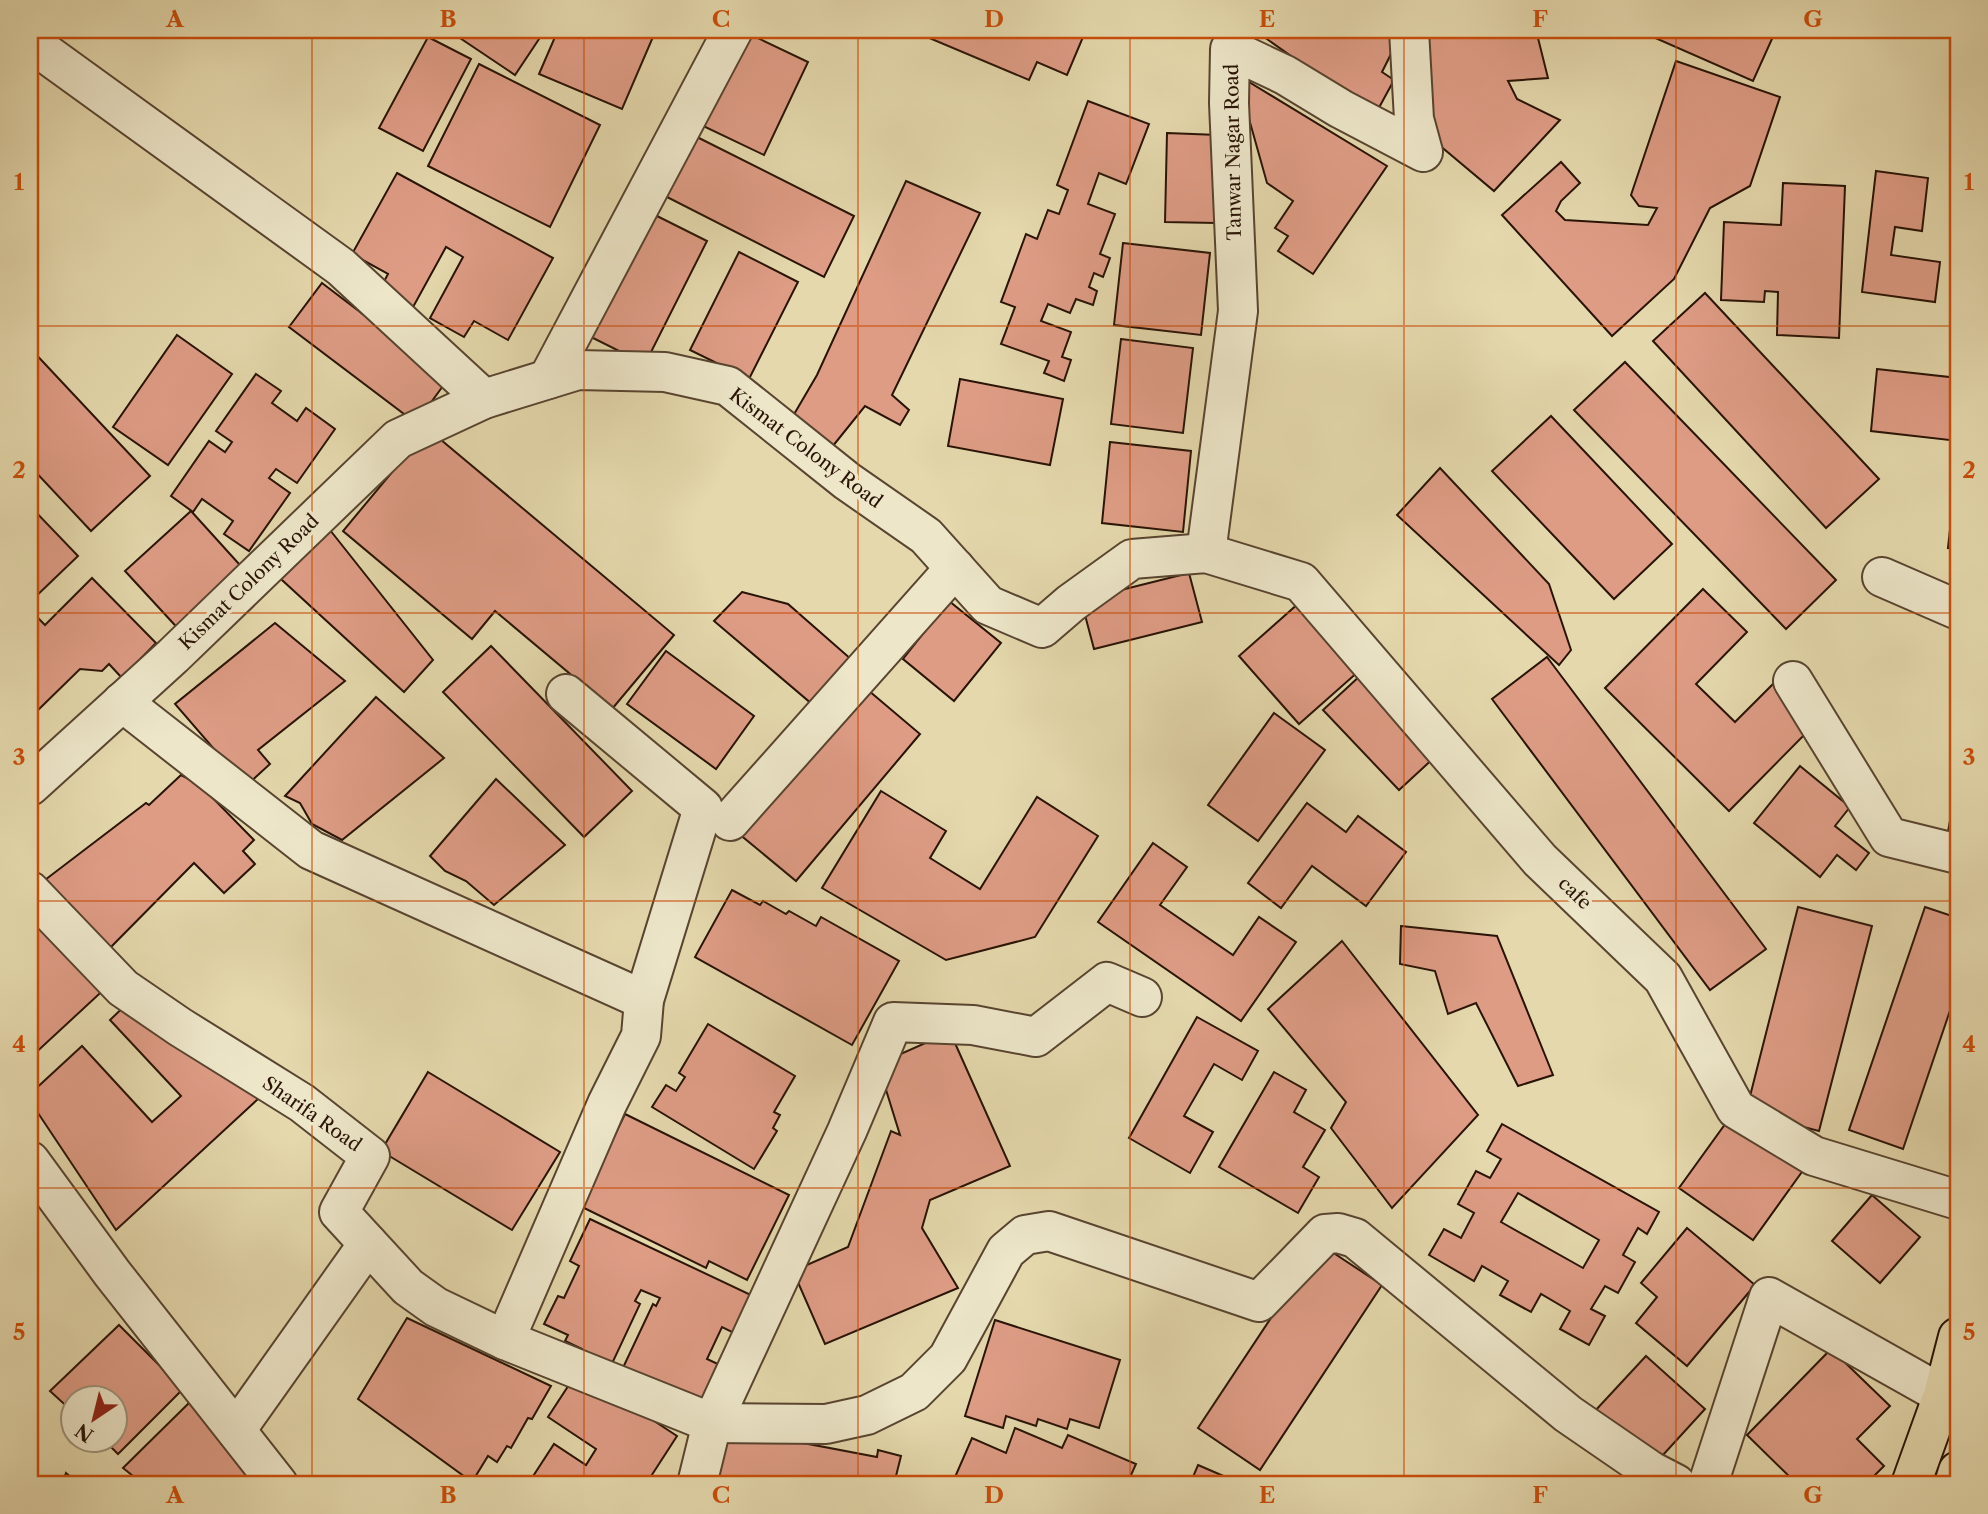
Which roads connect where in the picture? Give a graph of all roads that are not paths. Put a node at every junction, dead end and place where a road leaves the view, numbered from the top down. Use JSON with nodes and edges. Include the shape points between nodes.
{"nodes":[{"id":1,"x":733,"y":30,"type":"edge"},
{"id":2,"x":1409,"y":30,"type":"edge"},
{"id":3,"x":30,"y":43,"type":"edge"},
{"id":4,"x":548,"y":379,"type":"junction"},
{"id":5,"x":484,"y":399,"type":"junction"},
{"id":6,"x":1206,"y":553,"type":"junction"},
{"id":7,"x":955,"y":568,"type":"junction"},
{"id":8,"x":1882,"y":577,"type":"dead end"},
{"id":9,"x":1958,"y":610,"type":"edge"},
{"id":10,"x":1793,"y":681,"type":"dead end"},
{"id":11,"x":566,"y":694,"type":"dead end"},
{"id":12,"x":122,"y":702,"type":"junction"},
{"id":13,"x":30,"y":786,"type":"edge"},
{"id":14,"x":730,"y":821,"type":"dead end"},
{"id":15,"x":1958,"y":854,"type":"edge"},
{"id":16,"x":30,"y":891,"type":"edge"},
{"id":17,"x":1142,"y":997,"type":"dead end"},
{"id":18,"x":644,"y":1000,"type":"junction"},
{"id":19,"x":30,"y":1161,"type":"edge"},
{"id":20,"x":1958,"y":1200,"type":"edge"},
{"id":21,"x":368,"y":1244,"type":"junction"},
{"id":22,"x":1958,"y":1337,"type":"edge"},
{"id":23,"x":505,"y":1340,"type":"junction"},
{"id":24,"x":1951,"y":1406,"type":"edge"},
{"id":25,"x":712,"y":1423,"type":"junction"},
{"id":26,"x":236,"y":1430,"type":"junction"},
{"id":27,"x":1958,"y":1471,"type":"edge"},
{"id":28,"x":278,"y":1484,"type":"edge"},
{"id":29,"x":697,"y":1484,"type":"edge"},
{"id":30,"x":1676,"y":1484,"type":"edge"},
{"id":31,"x":1708,"y":1484,"type":"edge"},
{"id":32,"x":1911,"y":1484,"type":"edge"},
{"id":33,"x":1954,"y":1484,"type":"edge"}],
"edges":[{"from":1,"to":4,"type":"street"},
{"from":2,"to":6,"type":"street","name":"Tanwar Nagar Road","via":[[1414,118],[1423,152],[1230,49],[1238,312]]},
{"from":3,"to":5,"type":"street","via":[[341,267]]},
{"from":4,"to":5,"type":"street","name":"Kismat Colony Road"},
{"from":4,"to":7,"type":"street","name":"Kismat Colony Road","via":[[578,370],[665,372],[728,386],[847,481],[926,536]]},
{"from":5,"to":12,"type":"street","name":"Kismat Colony Road","via":[[398,439]]},
{"from":6,"to":7,"type":"street","name":"Kismat Colony Road","via":[[1132,559],[1042,628],[988,605]]},
{"from":6,"to":20,"type":"street","name":"cafe","via":[[1301,582],[1540,860],[1664,978],[1736,1109],[1814,1156]]},
{"from":7,"to":14,"type":"street"},
{"from":8,"to":9,"type":"street"},
{"from":10,"to":15,"type":"street","via":[[1889,837]]},
{"from":11,"to":18,"type":"street","via":[[704,808]]},
{"from":12,"to":13,"type":"street","name":"Kismat Colony Road"},
{"from":12,"to":18,"type":"street","via":[[311,850]]},
{"from":16,"to":21,"type":"street","name":"Sharifa Road","via":[[123,988],[302,1103],[370,1156],[339,1212]]},
{"from":17,"to":25,"type":"street","via":[[1107,982],[1036,1037],[973,1025],[893,1022]]},
{"from":18,"to":23,"type":"street","via":[[641,1036]]},
{"from":19,"to":26,"type":"street"},
{"from":21,"to":23,"type":"street","name":"Sharifa Road","via":[[408,1287],[436,1307]]},
{"from":21,"to":26,"type":"street"},
{"from":22,"to":24,"type":"main road"},
{"from":23,"to":25,"type":"street","name":"Sharifa Road"},
{"from":24,"to":31,"type":"street","via":[[1769,1297]]},
{"from":24,"to":32,"type":"main road"},
{"from":25,"to":29,"type":"street"},
{"from":25,"to":30,"type":"street","via":[[825,1424],[867,1415],[914,1392],[948,1358],[1006,1251],[1025,1235],[1049,1231],[1259,1302],[1325,1234],[1338,1233],[1364,1245],[1568,1414]]},
{"from":26,"to":28,"type":"street"},
{"from":27,"to":33,"type":"main road"}]}
